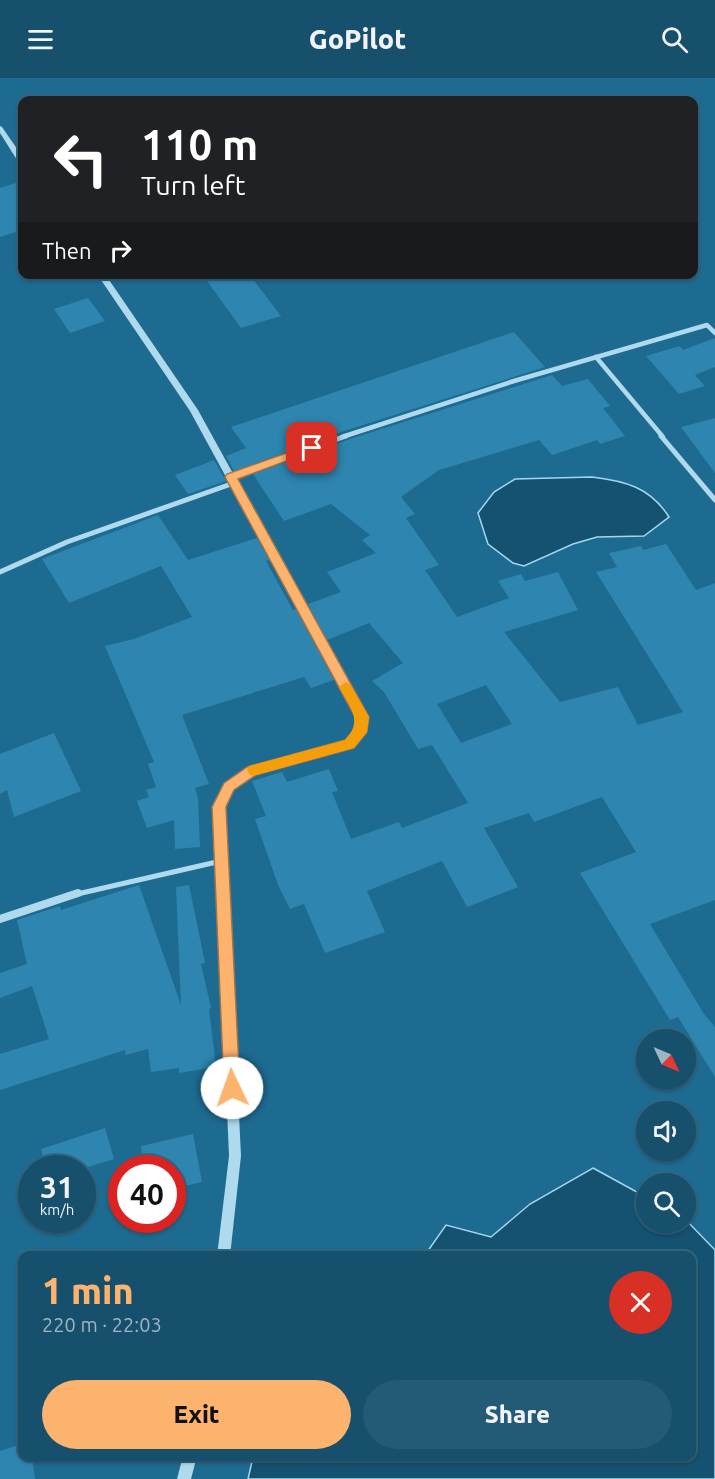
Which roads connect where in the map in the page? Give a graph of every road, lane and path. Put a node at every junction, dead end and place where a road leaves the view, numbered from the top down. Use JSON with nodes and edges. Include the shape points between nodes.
{"nodes":[{"id":1,"x":0,"y":128,"type":"edge"},
{"id":2,"x":18,"y":155,"type":"edge"},
{"id":3,"x":104,"y":279,"type":"edge"},
{"id":4,"x":715,"y":333,"type":"edge"},
{"id":5,"x":596,"y":357,"type":"junction"},
{"id":6,"x":233,"y":480,"type":"junction"},
{"id":7,"x":715,"y":500,"type":"edge"},
{"id":8,"x":0,"y":572,"type":"edge"},
{"id":9,"x":221,"y":861,"type":"junction"},
{"id":10,"x":0,"y":919,"type":"edge"},
{"id":11,"x":224,"y":1251,"type":"edge"},
{"id":12,"x":189,"y":1461,"type":"edge"},
{"id":13,"x":184,"y":1479,"type":"edge"}],
"edges":[{"from":1,"to":2,"type":"street"},
{"from":3,"to":6,"type":"street","via":[[194,410]]},
{"from":4,"to":5,"type":"street","via":[[707,325]]},
{"from":5,"to":6,"type":"street","via":[[373,426]]},
{"from":5,"to":7,"type":"street"},
{"from":6,"to":8,"type":"street"},
{"from":6,"to":9,"type":"street","via":[[362,717],[360,732],[349,744],[252,771],[229,787],[219,807]]},
{"from":9,"to":10,"type":"street","via":[[92,890]]},
{"from":9,"to":11,"type":"street","via":[[235,1156]]},
{"from":12,"to":13,"type":"street"}]}
